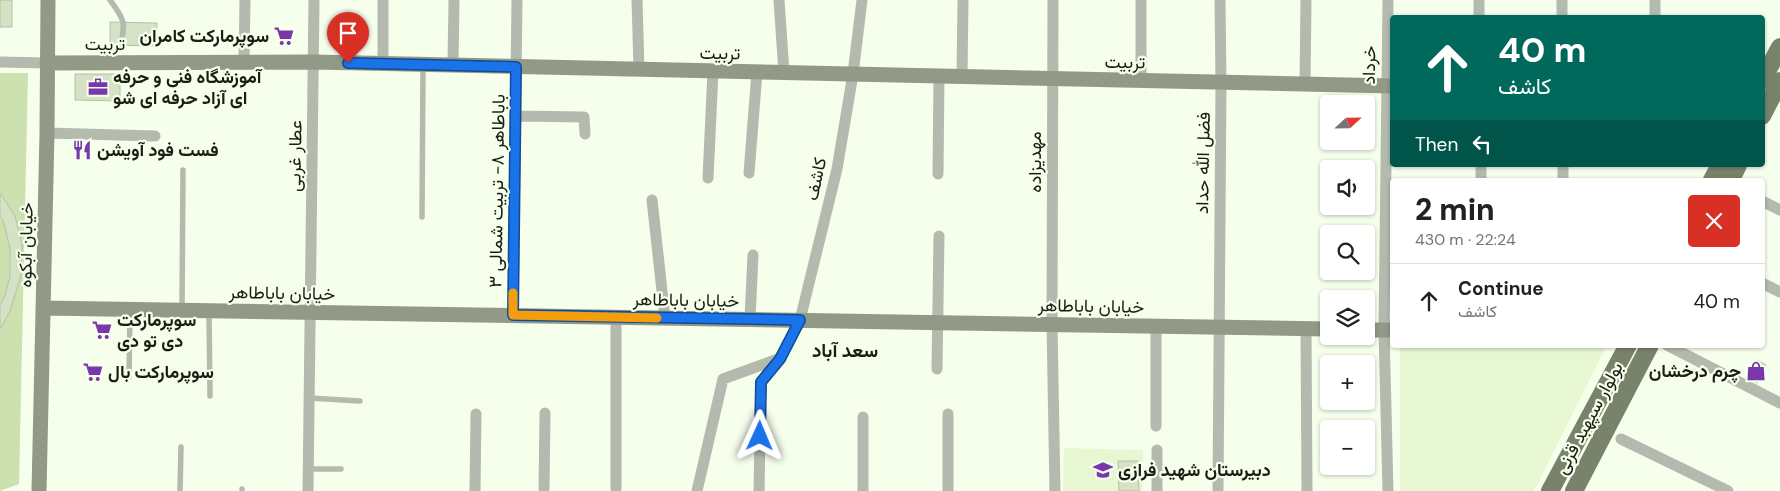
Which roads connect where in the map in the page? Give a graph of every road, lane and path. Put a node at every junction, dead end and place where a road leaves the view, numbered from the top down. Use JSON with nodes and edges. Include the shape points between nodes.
{"nodes":[{"id":1,"x":48,"y":0,"type":"edge"},
{"id":2,"x":110,"y":0,"type":"edge"},
{"id":3,"x":245,"y":0,"type":"edge"},
{"id":4,"x":314,"y":0,"type":"edge"},
{"id":5,"x":383,"y":0,"type":"edge"},
{"id":6,"x":454,"y":0,"type":"edge"},
{"id":7,"x":517,"y":0,"type":"edge"},
{"id":8,"x":637,"y":0,"type":"edge"},
{"id":9,"x":779,"y":0,"type":"edge"},
{"id":10,"x":862,"y":0,"type":"edge"},
{"id":11,"x":963,"y":0,"type":"edge"},
{"id":12,"x":1053,"y":0,"type":"edge"},
{"id":13,"x":1141,"y":0,"type":"edge"},
{"id":14,"x":1220,"y":0,"type":"edge"},
{"id":15,"x":1306,"y":0,"type":"edge"},
{"id":16,"x":1388,"y":0,"type":"edge"},
{"id":17,"x":1479,"y":0,"type":"edge"},
{"id":18,"x":1562,"y":0,"type":"edge"},
{"id":19,"x":1655,"y":0,"type":"edge"},
{"id":20,"x":1479,"y":15,"type":"edge"},
{"id":21,"x":1562,"y":15,"type":"edge"},
{"id":22,"x":1655,"y":15,"type":"edge"},
{"id":23,"x":1780,"y":46,"type":"edge"},
{"id":24,"x":0,"y":62,"type":"edge"},
{"id":25,"x":244,"y":62,"type":"junction"},
{"id":26,"x":314,"y":62,"type":"junction"},
{"id":27,"x":47,"y":63,"type":"junction"},
{"id":28,"x":383,"y":64,"type":"junction"},
{"id":29,"x":423,"y":65,"type":"junction"},
{"id":30,"x":453,"y":65,"type":"junction"},
{"id":31,"x":516,"y":67,"type":"junction"},
{"id":32,"x":639,"y":69,"type":"junction"},
{"id":33,"x":713,"y":71,"type":"junction"},
{"id":34,"x":757,"y":72,"type":"junction"},
{"id":35,"x":784,"y":73,"type":"junction"},
{"id":36,"x":852,"y":74,"type":"junction"},
{"id":37,"x":939,"y":76,"type":"junction"},
{"id":38,"x":962,"y":77,"type":"junction"},
{"id":39,"x":1053,"y":79,"type":"junction"},
{"id":40,"x":1141,"y":81,"type":"junction"},
{"id":41,"x":1221,"y":82,"type":"junction"},
{"id":42,"x":1305,"y":84,"type":"junction"},
{"id":43,"x":1389,"y":86,"type":"edge"},
{"id":44,"x":1774,"y":88,"type":"edge"},
{"id":45,"x":1765,"y":109,"type":"edge"},
{"id":46,"x":516,"y":116,"type":"junction"},
{"id":47,"x":47,"y":133,"type":"junction"},
{"id":48,"x":586,"y":134,"type":"dead end"},
{"id":49,"x":155,"y":136,"type":"dead end"},
{"id":50,"x":183,"y":170,"type":"dead end"},
{"id":51,"x":749,"y":173,"type":"dead end"},
{"id":52,"x":938,"y":174,"type":"dead end"},
{"id":53,"x":708,"y":178,"type":"dead end"},
{"id":54,"x":652,"y":200,"type":"dead end"},
{"id":55,"x":1765,"y":202,"type":"edge"},
{"id":56,"x":1780,"y":210,"type":"edge"},
{"id":57,"x":422,"y":217,"type":"dead end"},
{"id":58,"x":939,"y":236,"type":"dead end"},
{"id":59,"x":753,"y":255,"type":"dead end"},
{"id":60,"x":1765,"y":284,"type":"edge"},
{"id":61,"x":1780,"y":292,"type":"edge"},
{"id":62,"x":44,"y":308,"type":"junction"},
{"id":63,"x":130,"y":309,"type":"junction"},
{"id":64,"x":182,"y":310,"type":"junction"},
{"id":65,"x":209,"y":310,"type":"junction"},
{"id":66,"x":310,"y":312,"type":"junction"},
{"id":67,"x":513,"y":315,"type":"junction"},
{"id":68,"x":616,"y":317,"type":"junction"},
{"id":69,"x":665,"y":318,"type":"junction"},
{"id":70,"x":750,"y":320,"type":"junction"},
{"id":71,"x":800,"y":320,"type":"junction"},
{"id":72,"x":937,"y":322,"type":"junction"},
{"id":73,"x":1052,"y":324,"type":"junction"},
{"id":74,"x":1156,"y":326,"type":"junction"},
{"id":75,"x":1219,"y":327,"type":"junction"},
{"id":76,"x":1306,"y":329,"type":"junction"},
{"id":77,"x":1320,"y":329,"type":"edge"},
{"id":78,"x":1375,"y":330,"type":"edge"},
{"id":79,"x":1388,"y":330,"type":"edge"},
{"id":80,"x":1626,"y":348,"type":"edge"},
{"id":81,"x":1648,"y":348,"type":"edge"},
{"id":82,"x":1673,"y":348,"type":"edge"},
{"id":83,"x":780,"y":359,"type":"junction"},
{"id":84,"x":936,"y":369,"type":"dead end"},
{"id":85,"x":129,"y":376,"type":"dead end"},
{"id":86,"x":210,"y":396,"type":"dead end"},
{"id":87,"x":309,"y":398,"type":"junction"},
{"id":88,"x":360,"y":401,"type":"dead end"},
{"id":89,"x":1780,"y":402,"type":"edge"},
{"id":90,"x":545,"y":413,"type":"dead end"},
{"id":91,"x":476,"y":414,"type":"dead end"},
{"id":92,"x":948,"y":414,"type":"dead end"},
{"id":93,"x":863,"y":417,"type":"dead end"},
{"id":94,"x":1156,"y":426,"type":"dead end"},
{"id":95,"x":1621,"y":439,"type":"dead end"},
{"id":96,"x":181,"y":447,"type":"dead end"},
{"id":97,"x":1157,"y":450,"type":"dead end"},
{"id":98,"x":309,"y":469,"type":"junction"},
{"id":99,"x":340,"y":469,"type":"dead end"},
{"id":100,"x":38,"y":491,"type":"edge"},
{"id":101,"x":180,"y":491,"type":"edge"},
{"id":102,"x":308,"y":491,"type":"edge"},
{"id":103,"x":475,"y":491,"type":"edge"},
{"id":104,"x":544,"y":491,"type":"edge"},
{"id":105,"x":616,"y":491,"type":"edge"},
{"id":106,"x":697,"y":491,"type":"edge"},
{"id":107,"x":760,"y":491,"type":"edge"},
{"id":108,"x":863,"y":491,"type":"edge"},
{"id":109,"x":948,"y":491,"type":"edge"},
{"id":110,"x":1055,"y":491,"type":"edge"},
{"id":111,"x":1157,"y":491,"type":"edge"},
{"id":112,"x":1218,"y":491,"type":"edge"},
{"id":113,"x":1307,"y":491,"type":"edge"},
{"id":114,"x":1388,"y":491,"type":"edge"},
{"id":115,"x":1550,"y":491,"type":"edge"},
{"id":116,"x":1574,"y":491,"type":"edge"},
{"id":117,"x":1728,"y":491,"type":"edge"}],
"edges":[{"from":1,"to":27,"type":"street","name":"خیابان آبکوه"},
{"from":2,"to":27,"type":"lane","via":[[121,15],[125,29],[120,47],[107,56]]},
{"from":3,"to":25,"type":"street"},
{"from":4,"to":26,"type":"street","name":"عطار غربی"},
{"from":5,"to":28,"type":"street"},
{"from":6,"to":30,"type":"street"},
{"from":7,"to":31,"type":"street","name":"باباطاهر ۸- تربیت شمالی ۳"},
{"from":8,"to":32,"type":"street"},
{"from":9,"to":35,"type":"street"},
{"from":10,"to":36,"type":"street","name":"کاشف"},
{"from":11,"to":38,"type":"street"},
{"from":12,"to":39,"type":"street","name":"مهدیزاده"},
{"from":13,"to":40,"type":"street"},
{"from":14,"to":41,"type":"street","name":"فضل الله حداد"},
{"from":15,"to":42,"type":"street"},
{"from":16,"to":43,"type":"street","name":"خرداد"},
{"from":17,"to":20,"type":"street"},
{"from":18,"to":21,"type":"street"},
{"from":19,"to":22,"type":"street"},
{"from":23,"to":44,"type":"main road"},
{"from":24,"to":27,"type":"street"},
{"from":25,"to":26,"type":"street","name":"تربیت"},
{"from":25,"to":27,"type":"street","name":"تربیت"},
{"from":26,"to":28,"type":"street","name":"تربیت"},
{"from":26,"to":66,"type":"street","name":"عطار غربی"},
{"from":27,"to":47,"type":"street","name":"خیابان آبکوه"},
{"from":28,"to":29,"type":"street","name":"تربیت"},
{"from":29,"to":30,"type":"street","name":"تربیت"},
{"from":29,"to":57,"type":"lane"},
{"from":30,"to":31,"type":"street","name":"تربیت"},
{"from":31,"to":32,"type":"street","name":"تربیت"},
{"from":31,"to":46,"type":"street","name":"باباطاهر ۸- تربیت شمالی ۳"},
{"from":32,"to":33,"type":"street","name":"تربیت"},
{"from":33,"to":34,"type":"street","name":"تربیت"},
{"from":33,"to":53,"type":"street"},
{"from":34,"to":35,"type":"street","name":"تربیت"},
{"from":34,"to":51,"type":"street"},
{"from":35,"to":36,"type":"street","name":"تربیت"},
{"from":36,"to":37,"type":"street","name":"تربیت"},
{"from":36,"to":71,"type":"street","name":"کاشف","via":[[836,169]]},
{"from":37,"to":38,"type":"street","name":"تربیت"},
{"from":37,"to":52,"type":"street"},
{"from":38,"to":39,"type":"street","name":"تربیت"},
{"from":39,"to":40,"type":"street","name":"تربیت"},
{"from":39,"to":73,"type":"street","name":"مهدیزاده"},
{"from":40,"to":41,"type":"street","name":"تربیت"},
{"from":41,"to":42,"type":"street","name":"تربیت"},
{"from":41,"to":75,"type":"street","name":"فضل الله حداد"},
{"from":42,"to":43,"type":"street","name":"تربیت"},
{"from":43,"to":79,"type":"street","name":"خرداد"},
{"from":44,"to":45,"type":"main road"},
{"from":46,"to":48,"type":"street","via":[[584,117]]},
{"from":46,"to":67,"type":"street","name":"باباطاهر ۸- تربیت شمالی ۳"},
{"from":47,"to":49,"type":"street"},
{"from":47,"to":62,"type":"street","name":"خیابان آبکوه"},
{"from":50,"to":64,"type":"lane"},
{"from":54,"to":69,"type":"street"},
{"from":55,"to":56,"type":"street"},
{"from":58,"to":72,"type":"street"},
{"from":59,"to":70,"type":"street"},
{"from":60,"to":61,"type":"street"},
{"from":62,"to":63,"type":"street","name":"خیابان باباطاهر"},
{"from":62,"to":100,"type":"street","name":"خیابان آبکوه"},
{"from":63,"to":64,"type":"street","name":"خیابان باباطاهر"},
{"from":63,"to":85,"type":"lane"},
{"from":64,"to":65,"type":"street","name":"خیابان باباطاهر"},
{"from":65,"to":66,"type":"street","name":"خیابان باباطاهر"},
{"from":65,"to":86,"type":"lane"},
{"from":66,"to":67,"type":"street","name":"خیابان باباطاهر"},
{"from":66,"to":87,"type":"street","name":"عطار غربی"},
{"from":67,"to":68,"type":"street","name":"خیابان باباطاهر"},
{"from":68,"to":69,"type":"street","name":"خیابان باباطاهر"},
{"from":68,"to":105,"type":"street"},
{"from":69,"to":70,"type":"street","name":"خیابان باباطاهر"},
{"from":70,"to":71,"type":"street","name":"خیابان باباطاهر"},
{"from":71,"to":72,"type":"street","name":"خیابان باباطاهر"},
{"from":71,"to":83,"type":"street","name":"کاشف"},
{"from":72,"to":73,"type":"street","name":"خیابان باباطاهر"},
{"from":72,"to":84,"type":"street"},
{"from":73,"to":74,"type":"street","name":"خیابان باباطاهر"},
{"from":73,"to":110,"type":"street","name":"مهدیزاده"},
{"from":74,"to":75,"type":"street","name":"خیابان باباطاهر"},
{"from":74,"to":94,"type":"street"},
{"from":75,"to":76,"type":"street","name":"خیابان باباطاهر"},
{"from":75,"to":112,"type":"street","name":"فضل الله حداد"},
{"from":76,"to":77,"type":"street","name":"خیابان باباطاهر"},
{"from":76,"to":113,"type":"street"},
{"from":78,"to":79,"type":"street"},
{"from":79,"to":114,"type":"street","name":"خرداد"},
{"from":80,"to":115,"type":"main road","name":"بولوار سپهبد قرنی"},
{"from":81,"to":116,"type":"main road","name":"بولوار سپهبد قرنی"},
{"from":82,"to":89,"type":"street"},
{"from":83,"to":106,"type":"street","via":[[723,379]]},
{"from":83,"to":107,"type":"street","name":"کاشف","via":[[761,382]]},
{"from":87,"to":88,"type":"lane"},
{"from":87,"to":98,"type":"street","name":"عطار غربی"},
{"from":90,"to":104,"type":"street"},
{"from":91,"to":103,"type":"street"},
{"from":92,"to":109,"type":"street"},
{"from":93,"to":108,"type":"street"},
{"from":95,"to":117,"type":"street"},
{"from":96,"to":101,"type":"lane"},
{"from":97,"to":111,"type":"street"},
{"from":98,"to":99,"type":"lane"},
{"from":98,"to":102,"type":"street","name":"عطار غربی"}]}
